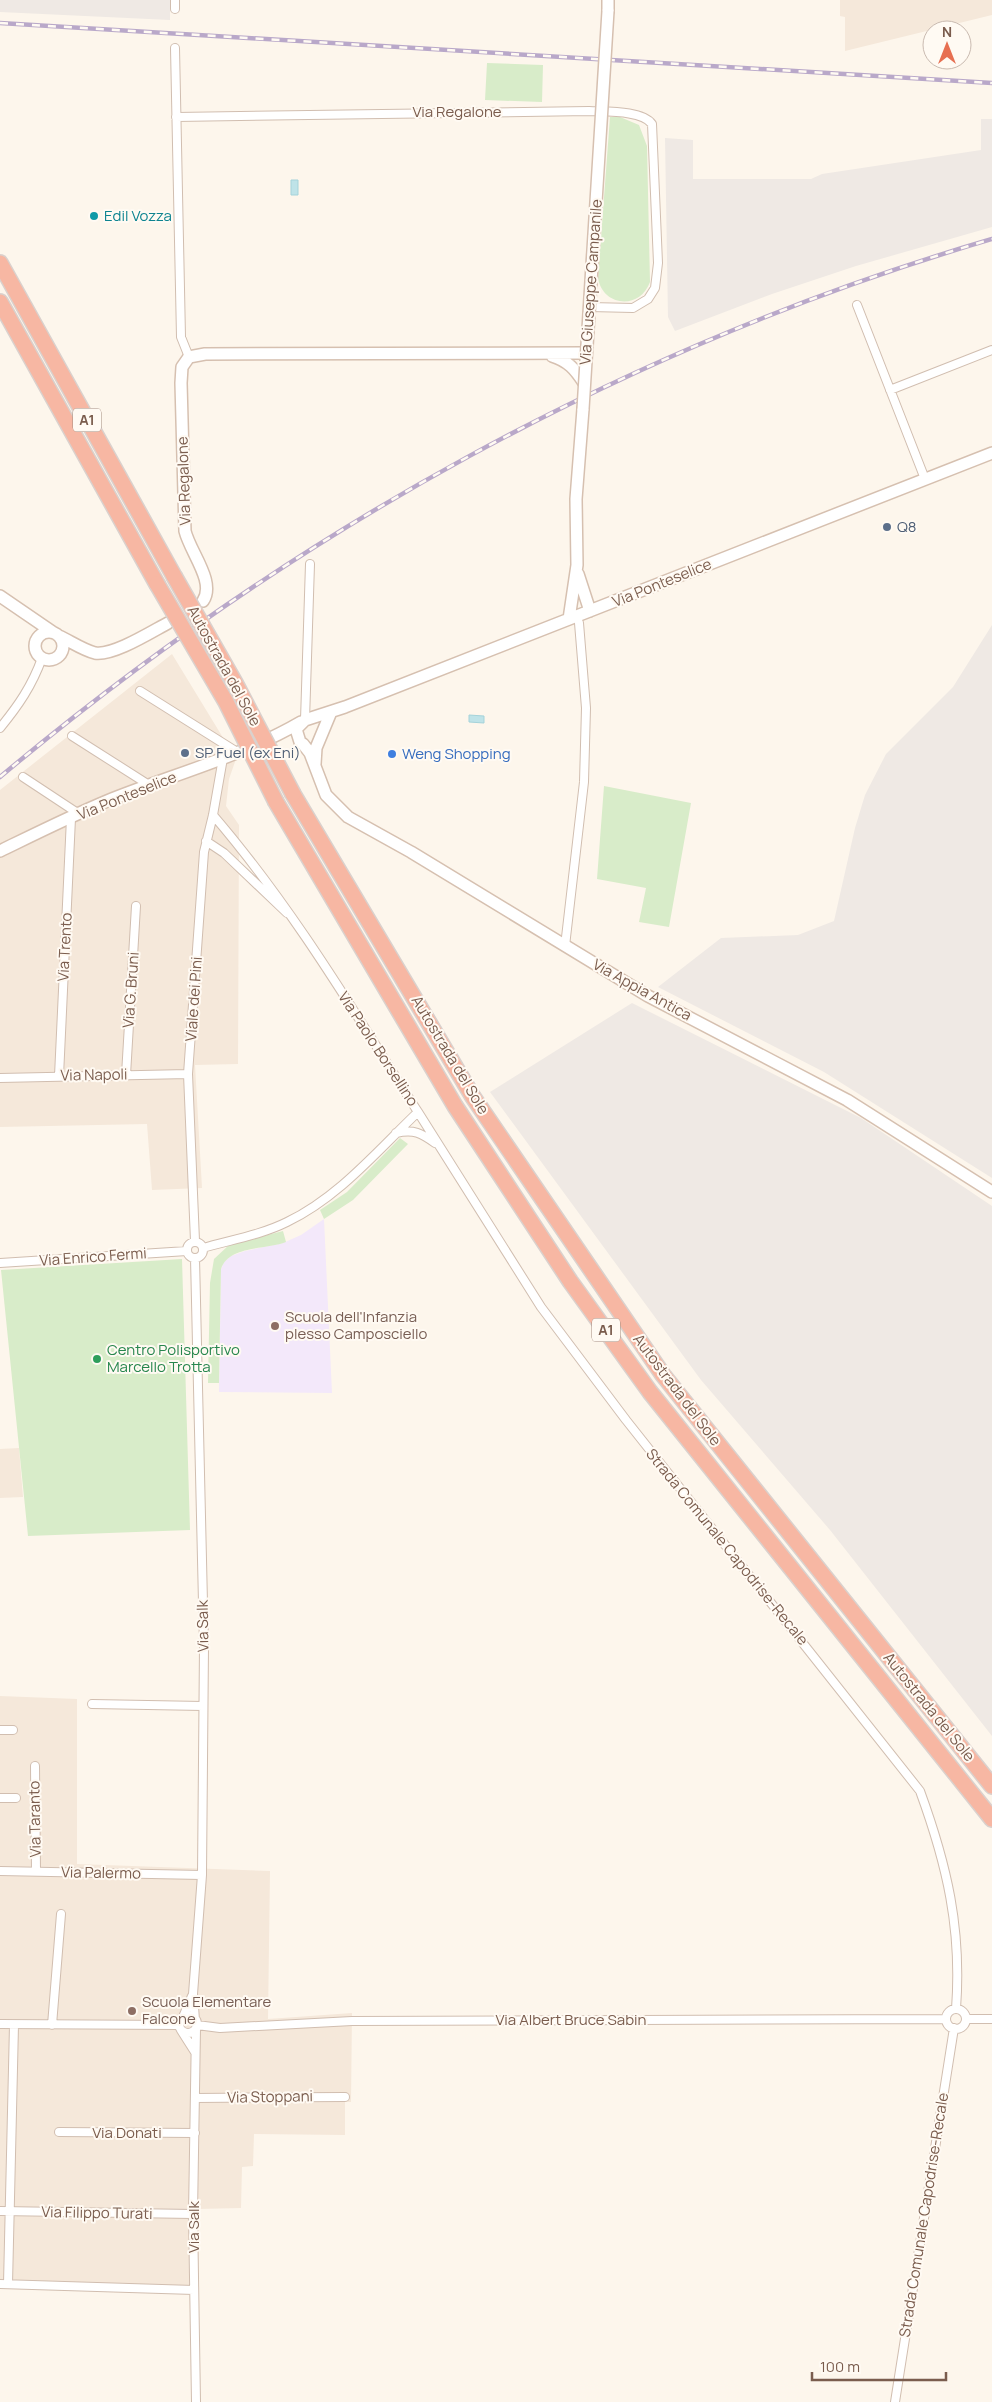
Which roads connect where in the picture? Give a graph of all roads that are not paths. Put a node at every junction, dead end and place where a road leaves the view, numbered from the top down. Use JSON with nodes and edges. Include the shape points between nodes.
{"nodes":[{"id":1,"x":175,"y":0,"type":"edge"},
{"id":2,"x":608,"y":6,"type":"edge"},
{"id":3,"x":176,"y":9,"type":"dead end"},
{"id":4,"x":176,"y":48,"type":"dead end"},
{"id":5,"x":176,"y":116,"type":"junction"},
{"id":6,"x":0,"y":264,"type":"edge"},
{"id":7,"x":0,"y":302,"type":"edge"},
{"id":8,"x":857,"y":305,"type":"dead end"},
{"id":9,"x":590,"y":307,"type":"junction"},
{"id":10,"x":992,"y":350,"type":"edge"},
{"id":11,"x":586,"y":353,"type":"junction"},
{"id":12,"x":543,"y":354,"type":"junction"},
{"id":13,"x":189,"y":357,"type":"junction"},
{"id":14,"x":584,"y":383,"type":"junction"},
{"id":15,"x":890,"y":390,"type":"junction"},
{"id":16,"x":992,"y":453,"type":"edge"},
{"id":17,"x":924,"y":479,"type":"junction"},
{"id":18,"x":310,"y":564,"type":"dead end"},
{"id":19,"x":577,"y":565,"type":"junction"},
{"id":20,"x":0,"y":596,"type":"edge"},
{"id":21,"x":203,"y":600,"type":"dead end"},
{"id":22,"x":590,"y":611,"type":"junction"},
{"id":23,"x":34,"y":620,"type":"junction"},
{"id":24,"x":574,"y":621,"type":"junction"},
{"id":25,"x":168,"y":623,"type":"dead end"},
{"id":26,"x":57,"y":635,"type":"junction"},
{"id":27,"x":36,"y":642,"type":"junction"},
{"id":28,"x":83,"y":648,"type":"junction"},
{"id":29,"x":59,"y":656,"type":"junction"},
{"id":30,"x":42,"y":658,"type":"junction"},
{"id":31,"x":140,"y":691,"type":"dead end"},
{"id":32,"x":331,"y":712,"type":"junction"},
{"id":33,"x":305,"y":720,"type":"junction"},
{"id":34,"x":0,"y":728,"type":"edge"},
{"id":35,"x":280,"y":734,"type":"junction"},
{"id":36,"x":72,"y":736,"type":"dead end"},
{"id":37,"x":321,"y":737,"type":"junction"},
{"id":38,"x":302,"y":743,"type":"junction"},
{"id":39,"x":238,"y":752,"type":"junction"},
{"id":40,"x":223,"y":758,"type":"junction"},
{"id":41,"x":315,"y":766,"type":"junction"},
{"id":42,"x":23,"y":777,"type":"dead end"},
{"id":43,"x":149,"y":785,"type":"junction"},
{"id":44,"x":213,"y":815,"type":"junction"},
{"id":45,"x":75,"y":816,"type":"junction"},
{"id":46,"x":206,"y":841,"type":"junction"},
{"id":47,"x":0,"y":851,"type":"edge"},
{"id":48,"x":136,"y":906,"type":"dead end"},
{"id":49,"x":294,"y":918,"type":"junction"},
{"id":50,"x":565,"y":946,"type":"junction"},
{"id":51,"x":188,"y":1074,"type":"junction"},
{"id":52,"x":126,"y":1075,"type":"junction"},
{"id":53,"x":59,"y":1076,"type":"junction"},
{"id":54,"x":0,"y":1078,"type":"edge"},
{"id":55,"x":418,"y":1112,"type":"junction"},
{"id":56,"x":396,"y":1133,"type":"junction"},
{"id":57,"x":440,"y":1146,"type":"junction"},
{"id":58,"x":992,"y":1192,"type":"edge"},
{"id":59,"x":195,"y":1241,"type":"junction"},
{"id":60,"x":203,"y":1248,"type":"junction"},
{"id":61,"x":187,"y":1251,"type":"junction"},
{"id":62,"x":195,"y":1258,"type":"junction"},
{"id":63,"x":0,"y":1263,"type":"edge"},
{"id":64,"x":92,"y":1704,"type":"dead end"},
{"id":65,"x":203,"y":1706,"type":"junction"},
{"id":66,"x":0,"y":1730,"type":"edge"},
{"id":67,"x":13,"y":1730,"type":"dead end"},
{"id":68,"x":34,"y":1766,"type":"dead end"},
{"id":69,"x":992,"y":1786,"type":"edge"},
{"id":70,"x":0,"y":1798,"type":"edge"},
{"id":71,"x":16,"y":1798,"type":"dead end"},
{"id":72,"x":992,"y":1819,"type":"edge"},
{"id":73,"x":0,"y":1870,"type":"edge"},
{"id":74,"x":36,"y":1871,"type":"junction"},
{"id":75,"x":202,"y":1875,"type":"junction"},
{"id":76,"x":61,"y":1914,"type":"dead end"},
{"id":77,"x":193,"y":1994,"type":"junction"},
{"id":78,"x":956,"y":2009,"type":"junction"},
{"id":79,"x":946,"y":2019,"type":"junction"},
{"id":80,"x":992,"y":2019,"type":"edge"},
{"id":81,"x":966,"y":2020,"type":"junction"},
{"id":82,"x":0,"y":2024,"type":"edge"},
{"id":83,"x":181,"y":2024,"type":"junction"},
{"id":84,"x":196,"y":2024,"type":"junction"},
{"id":85,"x":14,"y":2025,"type":"junction"},
{"id":86,"x":52,"y":2025,"type":"junction"},
{"id":87,"x":954,"y":2028,"type":"junction"},
{"id":88,"x":194,"y":2052,"type":"junction"},
{"id":89,"x":345,"y":2097,"type":"dead end"},
{"id":90,"x":195,"y":2098,"type":"junction"},
{"id":91,"x":59,"y":2132,"type":"dead end"},
{"id":92,"x":195,"y":2133,"type":"junction"},
{"id":93,"x":0,"y":2159,"type":"edge"},
{"id":94,"x":10,"y":2160,"type":"junction"},
{"id":95,"x":0,"y":2211,"type":"edge"},
{"id":96,"x":10,"y":2211,"type":"junction"},
{"id":97,"x":193,"y":2214,"type":"junction"},
{"id":98,"x":4,"y":2284,"type":"edge"},
{"id":99,"x":194,"y":2290,"type":"junction"},
{"id":100,"x":196,"y":2402,"type":"edge"},
{"id":101,"x":894,"y":2402,"type":"edge"}],
"edges":[{"from":1,"to":3,"type":"street"},
{"from":2,"to":9,"type":"street","name":"Via Giuseppe Campanile","bridge":true},
{"from":4,"to":5,"type":"street"},
{"from":5,"to":9,"type":"street","name":"Via Regalone","via":[[589,111],[644,117],[652,124],[658,278],[652,294],[633,308]]},
{"from":5,"to":13,"type":"street","via":[[181,337]]},
{"from":6,"to":69,"type":"highway","name":"Autostrada del Sole","number":"A1","bridge":true,"via":[[235,683],[293,794],[473,1097],[658,1367]]},
{"from":7,"to":72,"type":"highway","name":"Autostrada del Sole","number":"A1","bridge":true,"via":[[226,702],[276,802],[455,1106],[570,1281],[650,1392]]},
{"from":8,"to":15,"type":"street"},
{"from":9,"to":11,"type":"street","name":"Via Giuseppe Campanile","bridge":true},
{"from":10,"to":15,"type":"street"},
{"from":11,"to":12,"type":"street"},
{"from":11,"to":14,"type":"street","name":"Via Giuseppe Campanile","bridge":true},
{"from":12,"to":13,"type":"street","via":[[204,354]]},
{"from":12,"to":14,"type":"street","via":[[562,359]]},
{"from":13,"to":21,"type":"street","name":"Via Regalone","via":[[182,367],[181,383],[185,531],[207,582],[207,595]]},
{"from":14,"to":19,"type":"street","name":"Via Giuseppe Campanile","bridge":true,"via":[[576,499]]},
{"from":15,"to":17,"type":"street"},
{"from":16,"to":17,"type":"street","name":"Via Ponteselice"},
{"from":17,"to":22,"type":"street","name":"Via Ponteselice"},
{"from":18,"to":33,"type":"street"},
{"from":19,"to":22,"type":"street","name":"Via Giuseppe Campanile"},
{"from":19,"to":24,"type":"street","name":"Via Giuseppe Campanile"},
{"from":20,"to":23,"type":"street"},
{"from":22,"to":24,"type":"street","name":"Via Ponteselice"},
{"from":23,"to":26,"type":"street"},
{"from":23,"to":27,"type":"street"},
{"from":24,"to":32,"type":"street","name":"Via Ponteselice"},
{"from":24,"to":50,"type":"street","via":[[586,708],[584,782]]},
{"from":25,"to":28,"type":"street","via":[[107,652]]},
{"from":26,"to":27,"type":"street","via":[[46,633]]},
{"from":26,"to":28,"type":"street"},
{"from":26,"to":29,"type":"street","via":[[63,646]]},
{"from":27,"to":30,"type":"street","via":[[36,651]]},
{"from":28,"to":29,"type":"street","via":[[72,648]]},
{"from":29,"to":30,"type":"street","via":[[51,660]]},
{"from":30,"to":34,"type":"street","via":[[24,698]]},
{"from":31,"to":39,"type":"street"},
{"from":32,"to":33,"type":"street","name":"Via Ponteselice"},
{"from":32,"to":37,"type":"street"},
{"from":33,"to":35,"type":"street","name":"Via Ponteselice"},
{"from":33,"to":37,"type":"street","via":[[320,724]]},
{"from":33,"to":38,"type":"street","via":[[296,734]]},
{"from":35,"to":38,"type":"street"},
{"from":35,"to":39,"type":"street","name":"Via Ponteselice"},
{"from":36,"to":43,"type":"street"},
{"from":37,"to":38,"type":"street","via":[[312,745]]},
{"from":37,"to":41,"type":"street"},
{"from":38,"to":41,"type":"street","name":"Via Appia Antica"},
{"from":39,"to":40,"type":"street","name":"Via Ponteselice"},
{"from":40,"to":43,"type":"street","name":"Via Ponteselice"},
{"from":40,"to":44,"type":"street","name":"Viale dei Pini"},
{"from":41,"to":50,"type":"street","name":"Via Appia Antica","via":[[326,795],[348,816]]},
{"from":42,"to":45,"type":"street"},
{"from":43,"to":45,"type":"street","name":"Via Ponteselice"},
{"from":44,"to":46,"type":"street","name":"Viale dei Pini"},
{"from":44,"to":49,"type":"street","name":"Via Paolo Borsellino"},
{"from":45,"to":47,"type":"street","name":"Via Ponteselice"},
{"from":45,"to":53,"type":"street","name":"Via Trento"},
{"from":46,"to":49,"type":"street","name":"Via Paolo Borsellino"},
{"from":46,"to":51,"type":"street","name":"Viale dei Pini"},
{"from":48,"to":52,"type":"street","name":"Via G. Bruni"},
{"from":49,"to":55,"type":"street","name":"Via Paolo Borsellino"},
{"from":50,"to":58,"type":"street","name":"Via Appia Antica","via":[[648,996],[847,1100]]},
{"from":51,"to":52,"type":"street","name":"Via Napoli"},
{"from":51,"to":59,"type":"street","name":"Viale dei Pini"},
{"from":52,"to":53,"type":"street","name":"Via Napoli"},
{"from":53,"to":54,"type":"street","name":"Via Napoli"},
{"from":55,"to":56,"type":"street","name":"Via Paolo Borsellino"},
{"from":55,"to":57,"type":"street","name":"Strada Comunale Capodrise-Recale"},
{"from":56,"to":57,"type":"street","via":[[412,1130]]},
{"from":56,"to":60,"type":"street","name":"Via Paolo Borsellino","via":[[340,1189],[312,1208],[274,1228]]},
{"from":57,"to":78,"type":"street","name":"Strada Comunale Capodrise-Recale","via":[[541,1307],[626,1420],[920,1791],[939,1843],[955,1922],[959,1971]]},
{"from":59,"to":60,"type":"street"},
{"from":59,"to":61,"type":"street","via":[[188,1244]]},
{"from":60,"to":62,"type":"street","via":[[201,1255]]},
{"from":61,"to":62,"type":"street"},
{"from":61,"to":63,"type":"street","name":"Via Enrico Fermi"},
{"from":62,"to":65,"type":"street","name":"Via Salk"},
{"from":64,"to":65,"type":"street"},
{"from":65,"to":75,"type":"street","name":"Via Salk"},
{"from":66,"to":67,"type":"street"},
{"from":68,"to":74,"type":"street","name":"Via Taranto"},
{"from":70,"to":71,"type":"street"},
{"from":73,"to":74,"type":"street","name":"Via Palermo"},
{"from":74,"to":75,"type":"street","name":"Via Palermo"},
{"from":75,"to":77,"type":"street","name":"Via Salk"},
{"from":76,"to":86,"type":"street"},
{"from":77,"to":83,"type":"street","name":"Via Salk"},
{"from":77,"to":84,"type":"street","name":"Via Salk"},
{"from":78,"to":79,"type":"street","via":[[950,2011]]},
{"from":78,"to":81,"type":"street","via":[[964,2013]]},
{"from":79,"to":84,"type":"street","name":"Via Albert Bruce Sabin","via":[[352,2020],[220,2028]]},
{"from":79,"to":87,"type":"street"},
{"from":80,"to":81,"type":"street"},
{"from":81,"to":87,"type":"street","via":[[961,2027]]},
{"from":82,"to":85,"type":"street"},
{"from":83,"to":84,"type":"street","via":[[189,2016]]},
{"from":83,"to":84,"type":"street","via":[[190,2033]]},
{"from":83,"to":86,"type":"street"},
{"from":83,"to":88,"type":"street","name":"Via Salk"},
{"from":84,"to":88,"type":"street","name":"Via Salk"},
{"from":85,"to":86,"type":"street"},
{"from":85,"to":94,"type":"street"},
{"from":87,"to":101,"type":"street","name":"Strada Comunale Capodrise-Recale"},
{"from":88,"to":90,"type":"street","name":"Via Salk"},
{"from":89,"to":90,"type":"street","name":"Via Stoppani"},
{"from":90,"to":92,"type":"street","name":"Via Salk"},
{"from":91,"to":92,"type":"street","name":"Via Donati"},
{"from":92,"to":97,"type":"street","name":"Via Salk"},
{"from":93,"to":94,"type":"street"},
{"from":94,"to":96,"type":"street"},
{"from":95,"to":96,"type":"street","name":"Via Filippo Turati"},
{"from":96,"to":97,"type":"street","name":"Via Filippo Turati"},
{"from":96,"to":98,"type":"street"},
{"from":97,"to":99,"type":"street","name":"Via Salk"},
{"from":98,"to":99,"type":"street"},
{"from":99,"to":100,"type":"street","name":"Via Salk"}]}
